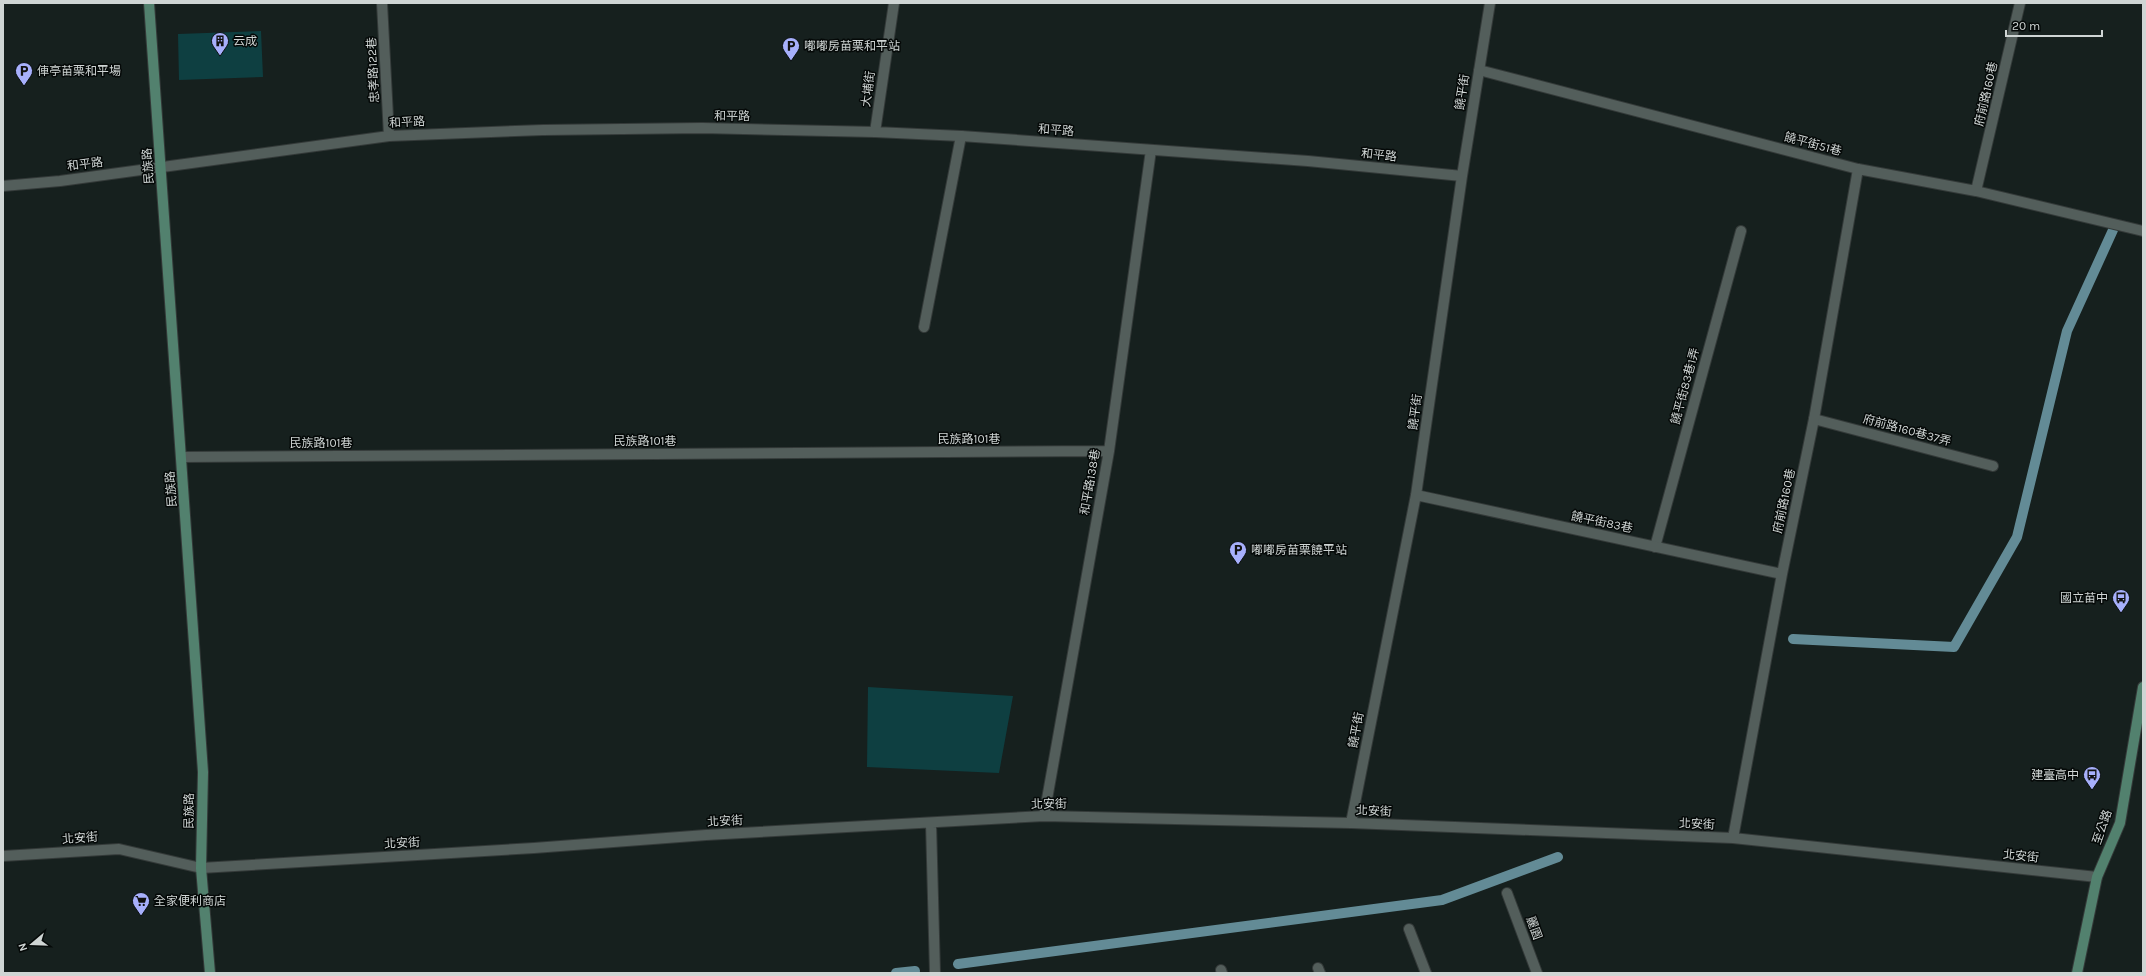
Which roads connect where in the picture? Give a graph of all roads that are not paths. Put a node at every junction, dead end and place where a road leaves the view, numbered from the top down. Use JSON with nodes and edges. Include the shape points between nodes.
{"nodes":[{"id":1,"x":149,"y":3,"type":"edge"},
{"id":2,"x":382,"y":3,"type":"edge"},
{"id":3,"x":894,"y":3,"type":"edge"},
{"id":4,"x":1490,"y":3,"type":"edge"},
{"id":5,"x":2020,"y":3,"type":"edge"},
{"id":6,"x":1479,"y":70,"type":"junction"},
{"id":7,"x":875,"y":132,"type":"junction"},
{"id":8,"x":389,"y":136,"type":"junction"},
{"id":9,"x":961,"y":136,"type":"junction"},
{"id":10,"x":1151,"y":150,"type":"junction"},
{"id":11,"x":161,"y":167,"type":"junction"},
{"id":12,"x":1858,"y":169,"type":"junction"},
{"id":13,"x":1462,"y":176,"type":"junction"},
{"id":14,"x":3,"y":186,"type":"edge"},
{"id":15,"x":1976,"y":191,"type":"junction"},
{"id":16,"x":1741,"y":231,"type":"dead end"},
{"id":17,"x":2143,"y":231,"type":"edge"},
{"id":18,"x":924,"y":327,"type":"dead end"},
{"id":19,"x":1814,"y":419,"type":"junction"},
{"id":20,"x":1109,"y":451,"type":"junction"},
{"id":21,"x":182,"y":457,"type":"junction"},
{"id":22,"x":1994,"y":466,"type":"dead end"},
{"id":23,"x":1416,"y":495,"type":"junction"},
{"id":24,"x":1655,"y":547,"type":"junction"},
{"id":25,"x":1782,"y":574,"type":"junction"},
{"id":26,"x":2143,"y":687,"type":"edge"},
{"id":27,"x":1044,"y":816,"type":"junction"},
{"id":28,"x":931,"y":823,"type":"junction"},
{"id":29,"x":1351,"y":823,"type":"junction"},
{"id":30,"x":1733,"y":838,"type":"junction"},
{"id":31,"x":3,"y":856,"type":"edge"},
{"id":32,"x":201,"y":868,"type":"junction"},
{"id":33,"x":2097,"y":877,"type":"junction"},
{"id":34,"x":1507,"y":893,"type":"dead end"},
{"id":35,"x":1409,"y":929,"type":"dead end"},
{"id":36,"x":210,"y":973,"type":"edge"},
{"id":37,"x":934,"y":973,"type":"edge"},
{"id":38,"x":1426,"y":973,"type":"edge"},
{"id":39,"x":1537,"y":973,"type":"edge"},
{"id":40,"x":2077,"y":973,"type":"edge"}],
"edges":[{"from":1,"to":11,"type":"street","name":"民族路"},
{"from":2,"to":8,"type":"street","name":"忠孝路122巷"},
{"from":3,"to":7,"type":"street","name":"大埔街"},
{"from":4,"to":6,"type":"street","name":"饒平街"},
{"from":5,"to":15,"type":"street","name":"府前路160巷"},
{"from":6,"to":12,"type":"street","name":"饒平街51巷"},
{"from":6,"to":13,"type":"street","name":"饒平街"},
{"from":7,"to":8,"type":"street","name":"和平路","via":[[702,128],[543,130]]},
{"from":7,"to":9,"type":"street","name":"和平路"},
{"from":8,"to":11,"type":"street","name":"和平路"},
{"from":9,"to":10,"type":"street","name":"和平路"},
{"from":9,"to":18,"type":"street"},
{"from":10,"to":13,"type":"street","name":"和平路","via":[[1308,161]]},
{"from":10,"to":20,"type":"street","name":"和平路138巷"},
{"from":11,"to":14,"type":"street","name":"和平路"},
{"from":11,"to":21,"type":"street","name":"民族路"},
{"from":12,"to":15,"type":"street","name":"饒平街51巷"},
{"from":12,"to":19,"type":"street","name":"府前路160巷"},
{"from":13,"to":23,"type":"street","name":"饒平街"},
{"from":15,"to":17,"type":"street","name":"饒平街51巷"},
{"from":16,"to":24,"type":"street","name":"饒平街83巷1弄"},
{"from":19,"to":22,"type":"street","name":"府前路160巷37弄"},
{"from":19,"to":25,"type":"street","name":"府前路160巷"},
{"from":20,"to":21,"type":"street","name":"民族路101巷"},
{"from":20,"to":27,"type":"street","name":"和平路138巷"},
{"from":21,"to":32,"type":"street","name":"民族路","via":[[203,772]]},
{"from":23,"to":24,"type":"street","name":"饒平街83巷"},
{"from":23,"to":29,"type":"street","name":"饒平街"},
{"from":24,"to":25,"type":"street","name":"饒平街83巷"},
{"from":25,"to":30,"type":"street","name":"府前路160巷"},
{"from":26,"to":33,"type":"street","name":"至公路","via":[[2120,824]]},
{"from":27,"to":28,"type":"street","name":"北安街"},
{"from":27,"to":29,"type":"street","name":"北安街"},
{"from":28,"to":32,"type":"street","name":"北安街"},
{"from":28,"to":37,"type":"street"},
{"from":29,"to":30,"type":"street","name":"北安街"},
{"from":30,"to":33,"type":"street","name":"北安街"},
{"from":31,"to":32,"type":"street","name":"北安街","via":[[119,849]]},
{"from":32,"to":36,"type":"street","name":"民族路"},
{"from":33,"to":40,"type":"street","name":"至公路"},
{"from":34,"to":39,"type":"street","name":"麗園"},
{"from":35,"to":38,"type":"street"}]}
